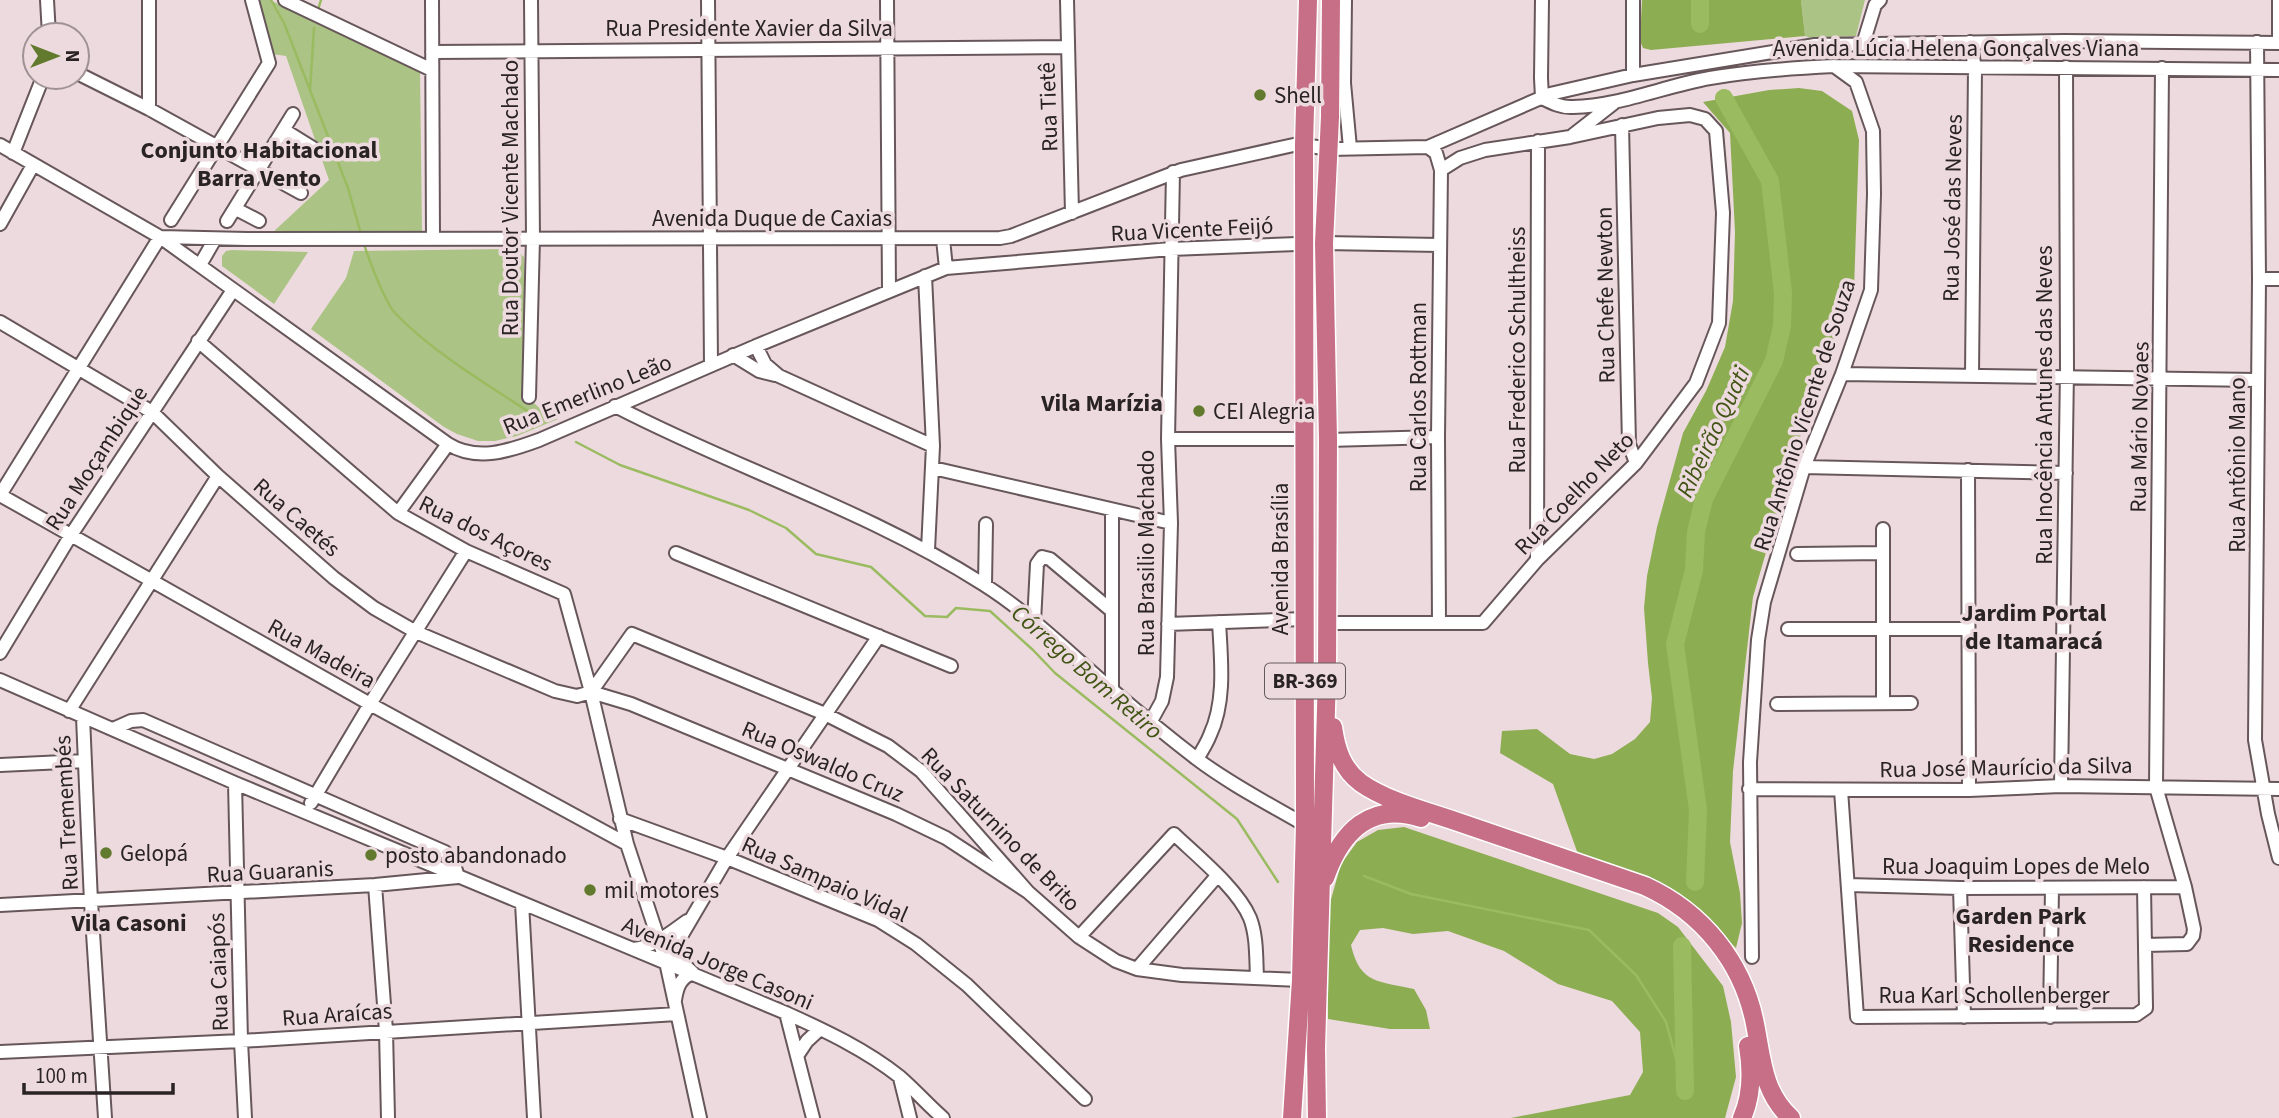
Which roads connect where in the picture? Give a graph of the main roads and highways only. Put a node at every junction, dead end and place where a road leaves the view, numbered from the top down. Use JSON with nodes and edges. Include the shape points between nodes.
{"nodes":[{"id":1,"x":1307,"y":0,"type":"edge"},
{"id":2,"x":1331,"y":0,"type":"edge"},
{"id":3,"x":1344,"y":83,"type":"road end"},
{"id":4,"x":1330,"y":117,"type":"junction"},
{"id":5,"x":1327,"y":675,"type":"junction"},
{"id":6,"x":1321,"y":889,"type":"junction"},
{"id":7,"x":1292,"y":1118,"type":"edge"},
{"id":8,"x":1317,"y":1118,"type":"edge"},
{"id":9,"x":1742,"y":1118,"type":"edge"},
{"id":10,"x":1791,"y":1118,"type":"edge"}],
"edges":[{"from":1,"to":7,"type":"highway","name":"Avenida Brasília","number":"BR-369","via":[[1305,825]]},
{"from":2,"to":4,"type":"highway","name":"Avenida Brasília","number":"BR-369"},
{"from":3,"to":4,"type":"highway"},
{"from":4,"to":5,"type":"highway","name":"Avenida Brasília","number":"BR-369","via":[[1324,243]]},
{"from":5,"to":6,"type":"highway","name":"Avenida Brasília","number":"BR-369"},
{"from":5,"to":10,"type":"highway","via":[[1338,753],[1347,770],[1376,792],[1645,886],[1668,897],[1699,922],[1723,949],[1743,984],[1768,1086]]},
{"from":6,"to":8,"type":"highway","name":"Avenida Brasília","number":"BR-369"},
{"from":6,"to":9,"type":"highway","via":[[1348,833],[1360,823],[1392,814],[1414,816],[1656,900],[1698,935],[1734,991],[1750,1060]]}]}
